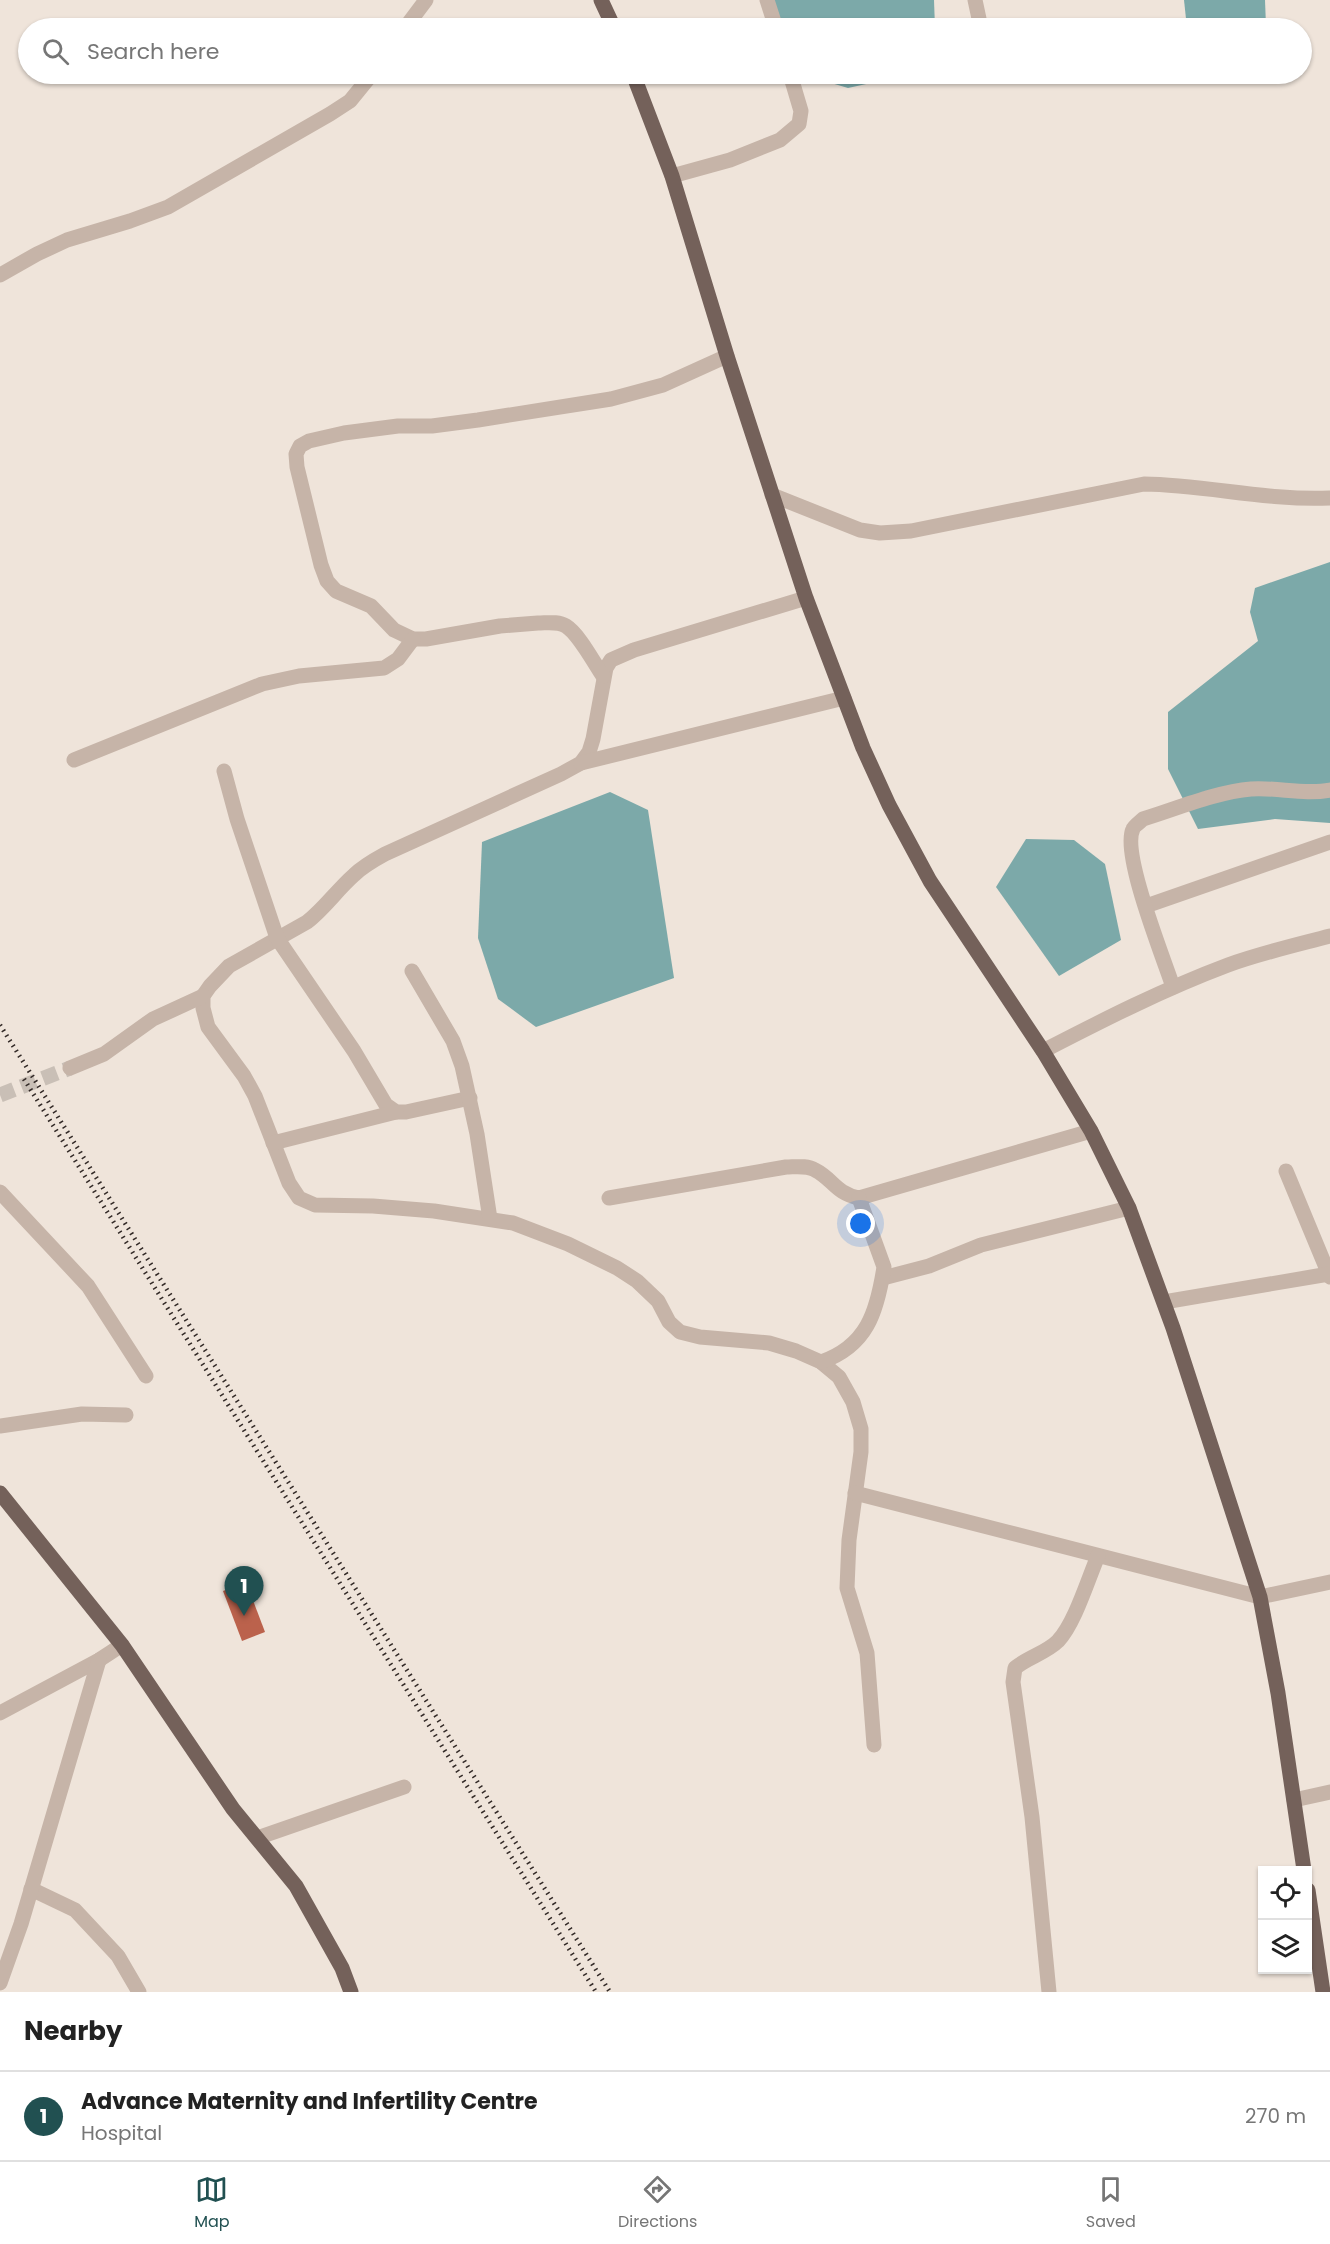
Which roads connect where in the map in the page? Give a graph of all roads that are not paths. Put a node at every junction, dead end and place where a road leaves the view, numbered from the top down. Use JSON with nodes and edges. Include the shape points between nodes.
{"nodes":[{"id":1,"x":426,"y":0,"type":"edge"},
{"id":2,"x":601,"y":0,"type":"edge"},
{"id":3,"x":767,"y":0,"type":"edge"},
{"id":4,"x":975,"y":0,"type":"edge"},
{"id":5,"x":412,"y":18,"type":"edge"},
{"id":6,"x":609,"y":18,"type":"edge"},
{"id":7,"x":773,"y":18,"type":"edge"},
{"id":8,"x":979,"y":18,"type":"edge"},
{"id":9,"x":364,"y":84,"type":"edge"},
{"id":10,"x":637,"y":84,"type":"edge"},
{"id":11,"x":793,"y":84,"type":"edge"},
{"id":12,"x":672,"y":176,"type":"junction"},
{"id":13,"x":0,"y":275,"type":"edge"},
{"id":14,"x":727,"y":356,"type":"junction"},
{"id":15,"x":772,"y":495,"type":"junction"},
{"id":16,"x":1330,"y":498,"type":"edge"},
{"id":17,"x":806,"y":598,"type":"junction"},
{"id":18,"x":413,"y":639,"type":"junction"},
{"id":19,"x":603,"y":676,"type":"junction"},
{"id":20,"x":844,"y":698,"type":"junction"},
{"id":21,"x":74,"y":760,"type":"dead end"},
{"id":22,"x":581,"y":763,"type":"junction"},
{"id":23,"x":224,"y":771,"type":"dead end"},
{"id":24,"x":1330,"y":790,"type":"edge"},
{"id":25,"x":1330,"y":842,"type":"edge"},
{"id":26,"x":1146,"y":906,"type":"junction"},
{"id":27,"x":1330,"y":936,"type":"edge"},
{"id":28,"x":276,"y":938,"type":"junction"},
{"id":29,"x":412,"y":971,"type":"dead end"},
{"id":30,"x":1173,"y":987,"type":"junction"},
{"id":31,"x":203,"y":996,"type":"junction"},
{"id":32,"x":1043,"y":1051,"type":"junction"},
{"id":33,"x":70,"y":1068,"type":"tunnel mouth"},
{"id":34,"x":470,"y":1098,"type":"junction"},
{"id":35,"x":396,"y":1112,"type":"junction"},
{"id":36,"x":1091,"y":1131,"type":"junction"},
{"id":37,"x":273,"y":1143,"type":"junction"},
{"id":38,"x":1286,"y":1171,"type":"dead end"},
{"id":39,"x":0,"y":1192,"type":"edge"},
{"id":40,"x":609,"y":1198,"type":"dead end"},
{"id":41,"x":859,"y":1198,"type":"junction"},
{"id":42,"x":1130,"y":1208,"type":"junction"},
{"id":43,"x":490,"y":1219,"type":"junction"},
{"id":44,"x":1329,"y":1275,"type":"edge"},
{"id":45,"x":883,"y":1278,"type":"junction"},
{"id":46,"x":1164,"y":1302,"type":"junction"},
{"id":47,"x":821,"y":1362,"type":"junction"},
{"id":48,"x":146,"y":1376,"type":"dead end"},
{"id":49,"x":126,"y":1415,"type":"dead end"},
{"id":50,"x":0,"y":1426,"type":"edge"},
{"id":51,"x":0,"y":1493,"type":"edge"},
{"id":52,"x":855,"y":1494,"type":"junction"},
{"id":53,"x":1098,"y":1556,"type":"junction"},
{"id":54,"x":1330,"y":1582,"type":"edge"},
{"id":55,"x":1260,"y":1597,"type":"junction"},
{"id":56,"x":122,"y":1645,"type":"junction"},
{"id":57,"x":99,"y":1660,"type":"junction"},
{"id":58,"x":0,"y":1713,"type":"edge"},
{"id":59,"x":874,"y":1745,"type":"dead end"},
{"id":60,"x":404,"y":1787,"type":"dead end"},
{"id":61,"x":1330,"y":1792,"type":"edge"},
{"id":62,"x":1293,"y":1800,"type":"junction"},
{"id":63,"x":256,"y":1838,"type":"junction"},
{"id":64,"x":1303,"y":1866,"type":"edge"},
{"id":65,"x":31,"y":1890,"type":"junction"},
{"id":66,"x":1312,"y":1917,"type":"edge"},
{"id":67,"x":0,"y":1983,"type":"edge"},
{"id":68,"x":139,"y":1992,"type":"edge"},
{"id":69,"x":351,"y":1992,"type":"edge"},
{"id":70,"x":1049,"y":1992,"type":"edge"},
{"id":71,"x":1323,"y":1992,"type":"edge"}],
"edges":[{"from":1,"to":5,"type":"street"},
{"from":2,"to":6,"type":"main road"},
{"from":3,"to":7,"type":"street"},
{"from":4,"to":8,"type":"street"},
{"from":9,"to":13,"type":"street","via":[[330,114],[168,207],[67,240]]},
{"from":10,"to":12,"type":"main road"},
{"from":11,"to":12,"type":"street","via":[[801,111],[800,124],[780,140],[730,160]]},
{"from":12,"to":14,"type":"main road"},
{"from":14,"to":15,"type":"main road"},
{"from":14,"to":18,"type":"street","via":[[633,394],[478,420],[344,433],[300,446],[297,467],[327,581],[336,591],[371,606],[394,630]]},
{"from":15,"to":16,"type":"street","via":[[860,530],[880,533],[910,531],[1144,484],[1300,500]]},
{"from":15,"to":17,"type":"main road"},
{"from":17,"to":19,"type":"street","via":[[634,650],[611,660]]},
{"from":17,"to":20,"type":"main road"},
{"from":18,"to":19,"type":"street","via":[[500,626],[555,623],[573,632]]},
{"from":18,"to":21,"type":"street","via":[[398,659],[384,668],[273,681]]},
{"from":19,"to":22,"type":"street","via":[[593,739]]},
{"from":20,"to":22,"type":"street"},
{"from":20,"to":32,"type":"main road","via":[[889,805],[930,881]]},
{"from":22,"to":28,"type":"street","via":[[367,864],[318,914]]},
{"from":23,"to":28,"type":"street"},
{"from":24,"to":26,"type":"street","via":[[1250,789],[1143,819],[1133,829],[1130,844]]},
{"from":25,"to":26,"type":"street"},
{"from":26,"to":30,"type":"street"},
{"from":27,"to":30,"type":"street","via":[[1230,964]]},
{"from":28,"to":31,"type":"street","via":[[230,966]]},
{"from":28,"to":35,"type":"street","via":[[386,1105]]},
{"from":29,"to":34,"type":"street","via":[[453,1041]]},
{"from":30,"to":32,"type":"street"},
{"from":31,"to":33,"type":"street","via":[[153,1019],[104,1054]]},
{"from":31,"to":37,"type":"street","via":[[208,1026],[244,1076]]},
{"from":32,"to":36,"type":"main road"},
{"from":34,"to":35,"type":"street"},
{"from":34,"to":43,"type":"street"},
{"from":35,"to":37,"type":"street"},
{"from":36,"to":41,"type":"street"},
{"from":36,"to":42,"type":"main road"},
{"from":37,"to":43,"type":"street","via":[[299,1198],[315,1205],[383,1206]]},
{"from":38,"to":44,"type":"street"},
{"from":39,"to":48,"type":"street","via":[[88,1286]]},
{"from":40,"to":41,"type":"street","via":[[802,1167],[813,1168],[846,1195]]},
{"from":41,"to":45,"type":"street","via":[[884,1267]]},
{"from":42,"to":45,"type":"street","via":[[981,1245],[929,1266]]},
{"from":42,"to":46,"type":"main road"},
{"from":43,"to":47,"type":"street","via":[[513,1223],[568,1244],[617,1268],[658,1301],[669,1322],[680,1332],[769,1343]]},
{"from":44,"to":46,"type":"street"},
{"from":45,"to":47,"type":"street","via":[[874,1313],[856,1341],[838,1356]]},
{"from":46,"to":55,"type":"main road"},
{"from":47,"to":52,"type":"street","via":[[839,1377],[853,1402],[861,1430]]},
{"from":49,"to":50,"type":"street","via":[[82,1414]]},
{"from":51,"to":56,"type":"main road"},
{"from":52,"to":53,"type":"street"},
{"from":52,"to":59,"type":"street","via":[[847,1588],[867,1653]]},
{"from":53,"to":55,"type":"street"},
{"from":53,"to":70,"type":"street","via":[[1059,1640],[1015,1668],[1013,1682],[1032,1817]]},
{"from":54,"to":55,"type":"street"},
{"from":55,"to":62,"type":"main road"},
{"from":56,"to":57,"type":"street"},
{"from":56,"to":63,"type":"main road"},
{"from":57,"to":58,"type":"street"},
{"from":57,"to":65,"type":"street"},
{"from":60,"to":63,"type":"street"},
{"from":61,"to":62,"type":"street"},
{"from":62,"to":64,"type":"main road"},
{"from":63,"to":69,"type":"main road","via":[[296,1886],[342,1968]]},
{"from":65,"to":67,"type":"street"},
{"from":65,"to":68,"type":"street","via":[[75,1910],[118,1956]]},
{"from":66,"to":71,"type":"main road"}]}
